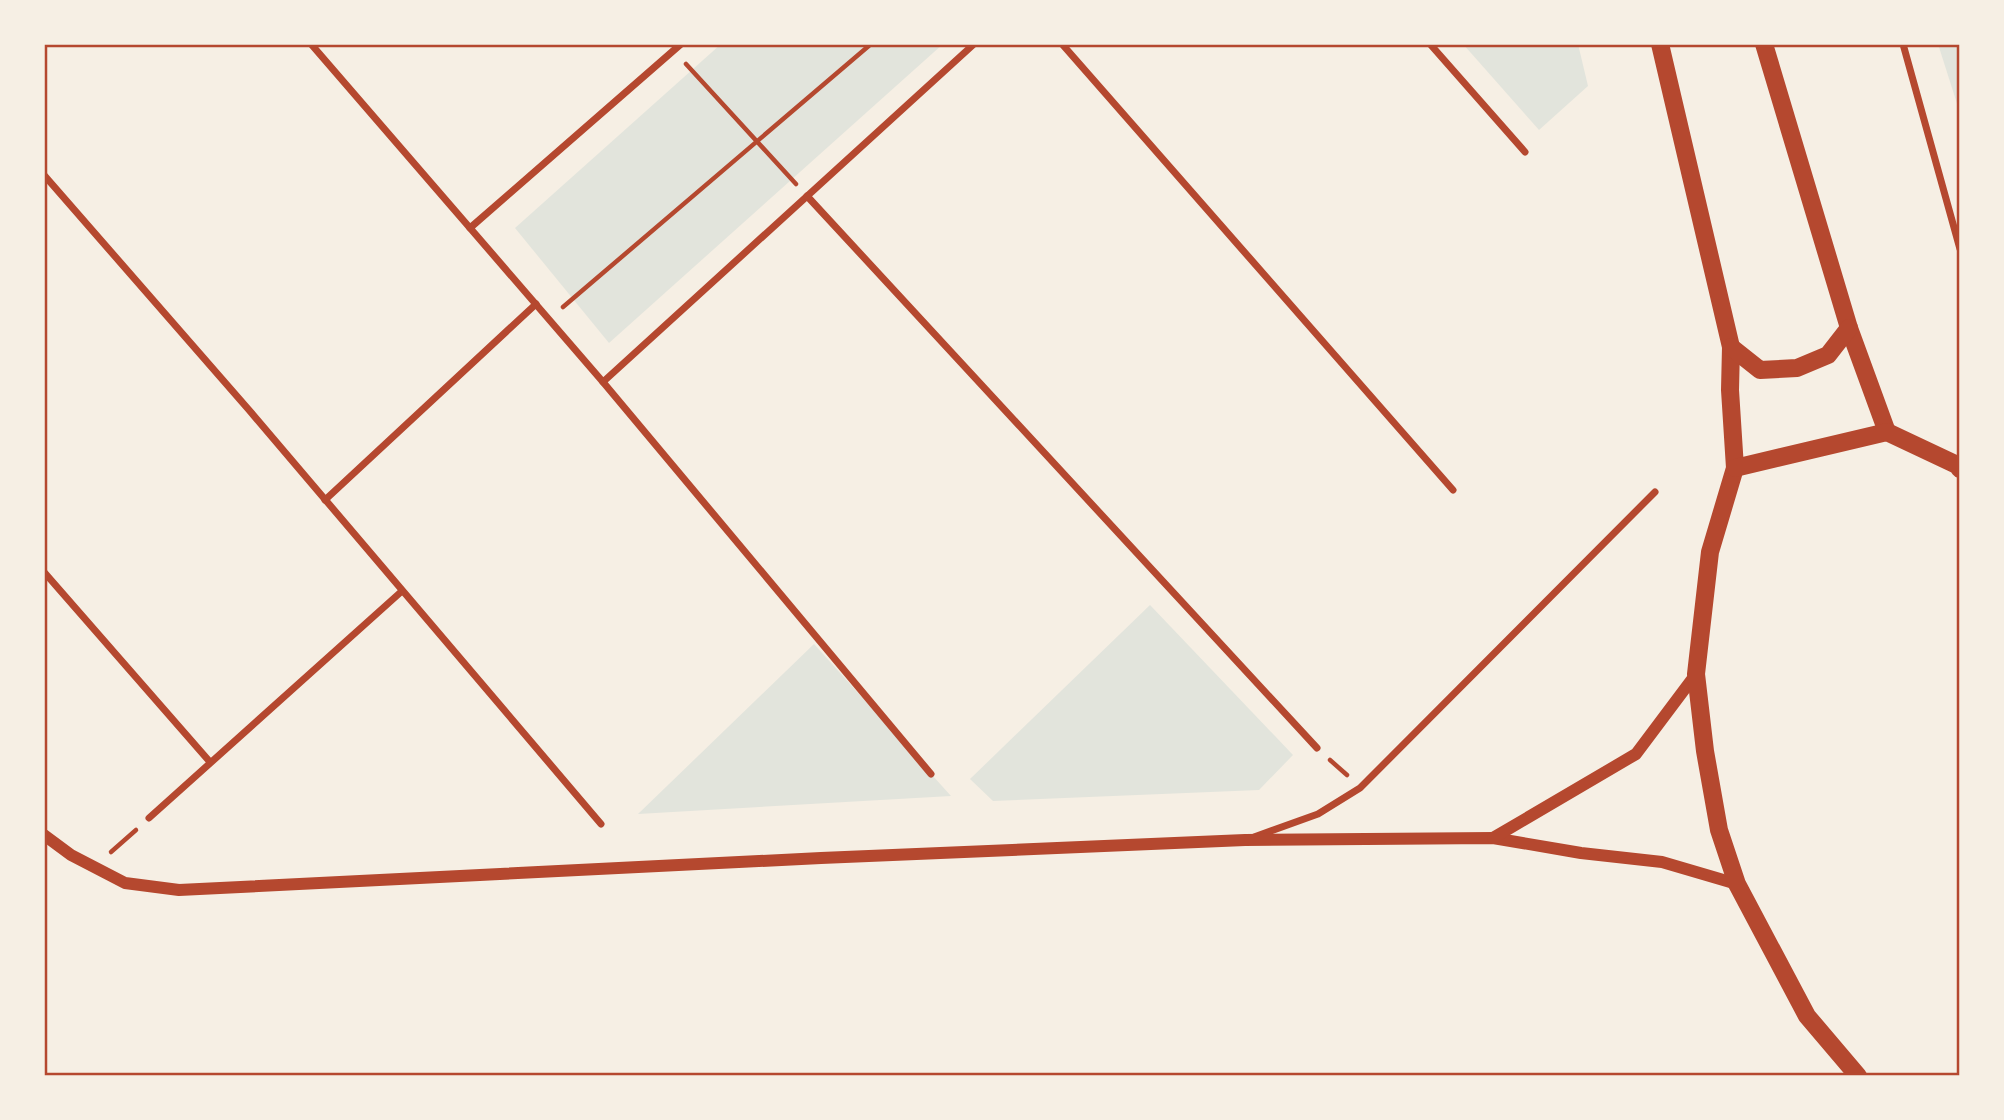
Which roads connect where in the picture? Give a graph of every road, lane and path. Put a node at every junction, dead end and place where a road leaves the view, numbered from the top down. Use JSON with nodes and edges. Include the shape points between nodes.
{"nodes":[{"id":1,"x":311,"y":44,"type":"edge"},
{"id":2,"x":681,"y":44,"type":"edge"},
{"id":3,"x":871,"y":44,"type":"edge"},
{"id":4,"x":974,"y":44,"type":"edge"},
{"id":5,"x":1062,"y":44,"type":"edge"},
{"id":6,"x":1430,"y":44,"type":"edge"},
{"id":7,"x":1660,"y":44,"type":"edge"},
{"id":8,"x":1764,"y":44,"type":"edge"},
{"id":9,"x":1903,"y":44,"type":"edge"},
{"id":10,"x":671,"y":47,"type":"edge"},
{"id":11,"x":757,"y":141,"type":"junction"},
{"id":12,"x":1525,"y":152,"type":"dead end"},
{"id":13,"x":44,"y":175,"type":"edge"},
{"id":14,"x":807,"y":196,"type":"junction"},
{"id":15,"x":470,"y":228,"type":"junction"},
{"id":16,"x":1960,"y":249,"type":"edge"},
{"id":17,"x":536,"y":304,"type":"junction"},
{"id":18,"x":549,"y":319,"type":"junction"},
{"id":19,"x":1849,"y":328,"type":"junction"},
{"id":20,"x":1731,"y":347,"type":"junction"},
{"id":21,"x":603,"y":382,"type":"junction"},
{"id":22,"x":1887,"y":432,"type":"junction"},
{"id":23,"x":1735,"y":468,"type":"junction"},
{"id":24,"x":1960,"y":469,"type":"edge"},
{"id":25,"x":1453,"y":490,"type":"dead end"},
{"id":26,"x":1655,"y":492,"type":"dead end"},
{"id":27,"x":325,"y":500,"type":"junction"},
{"id":28,"x":44,"y":572,"type":"edge"},
{"id":29,"x":402,"y":590,"type":"junction"},
{"id":30,"x":1696,"y":674,"type":"junction"},
{"id":31,"x":1317,"y":748,"type":"joint"},
{"id":32,"x":211,"y":762,"type":"junction"},
{"id":33,"x":931,"y":774,"type":"dead end"},
{"id":34,"x":1360,"y":788,"type":"junction"},
{"id":35,"x":149,"y":818,"type":"joint"},
{"id":36,"x":601,"y":824,"type":"dead end"},
{"id":37,"x":44,"y":835,"type":"edge"},
{"id":38,"x":1493,"y":838,"type":"junction"},
{"id":39,"x":1245,"y":840,"type":"junction"},
{"id":40,"x":95,"y":867,"type":"junction"},
{"id":41,"x":1737,"y":884,"type":"junction"},
{"id":42,"x":1857,"y":1076,"type":"edge"}],
"edges":[{"from":1,"to":15,"type":"street"},
{"from":2,"to":10,"type":"street"},
{"from":3,"to":11,"type":"path"},
{"from":4,"to":14,"type":"street"},
{"from":5,"to":25,"type":"street"},
{"from":6,"to":12,"type":"street"},
{"from":7,"to":20,"type":"main road"},
{"from":8,"to":19,"type":"main road"},
{"from":9,"to":16,"type":"street"},
{"from":10,"to":11,"type":"path"},
{"from":10,"to":15,"type":"street"},
{"from":11,"to":14,"type":"path"},
{"from":11,"to":18,"type":"path"},
{"from":13,"to":27,"type":"street"},
{"from":14,"to":21,"type":"street"},
{"from":14,"to":31,"type":"street"},
{"from":15,"to":17,"type":"street"},
{"from":17,"to":18,"type":"street"},
{"from":17,"to":27,"type":"street"},
{"from":18,"to":21,"type":"street"},
{"from":19,"to":20,"type":"main road","via":[[1828,355],[1797,368],[1760,370]]},
{"from":19,"to":22,"type":"main road"},
{"from":20,"to":23,"type":"main road"},
{"from":21,"to":33,"type":"street"},
{"from":22,"to":23,"type":"main road"},
{"from":22,"to":24,"type":"main road"},
{"from":23,"to":30,"type":"main road","via":[[1710,552]]},
{"from":26,"to":34,"type":"street"},
{"from":27,"to":29,"type":"street"},
{"from":28,"to":32,"type":"street"},
{"from":29,"to":32,"type":"street"},
{"from":29,"to":36,"type":"street"},
{"from":30,"to":38,"type":"street","via":[[1636,754]]},
{"from":30,"to":41,"type":"main road","via":[[1719,830]]},
{"from":31,"to":34,"type":"path"},
{"from":32,"to":35,"type":"street"},
{"from":34,"to":39,"type":"street","via":[[1318,814]]},
{"from":35,"to":40,"type":"path"},
{"from":37,"to":40,"type":"street"},
{"from":38,"to":39,"type":"street"},
{"from":38,"to":41,"type":"street","via":[[1662,862]]},
{"from":39,"to":40,"type":"street","via":[[179,890],[125,883]]},
{"from":41,"to":42,"type":"main road","via":[[1807,1016]]}]}
